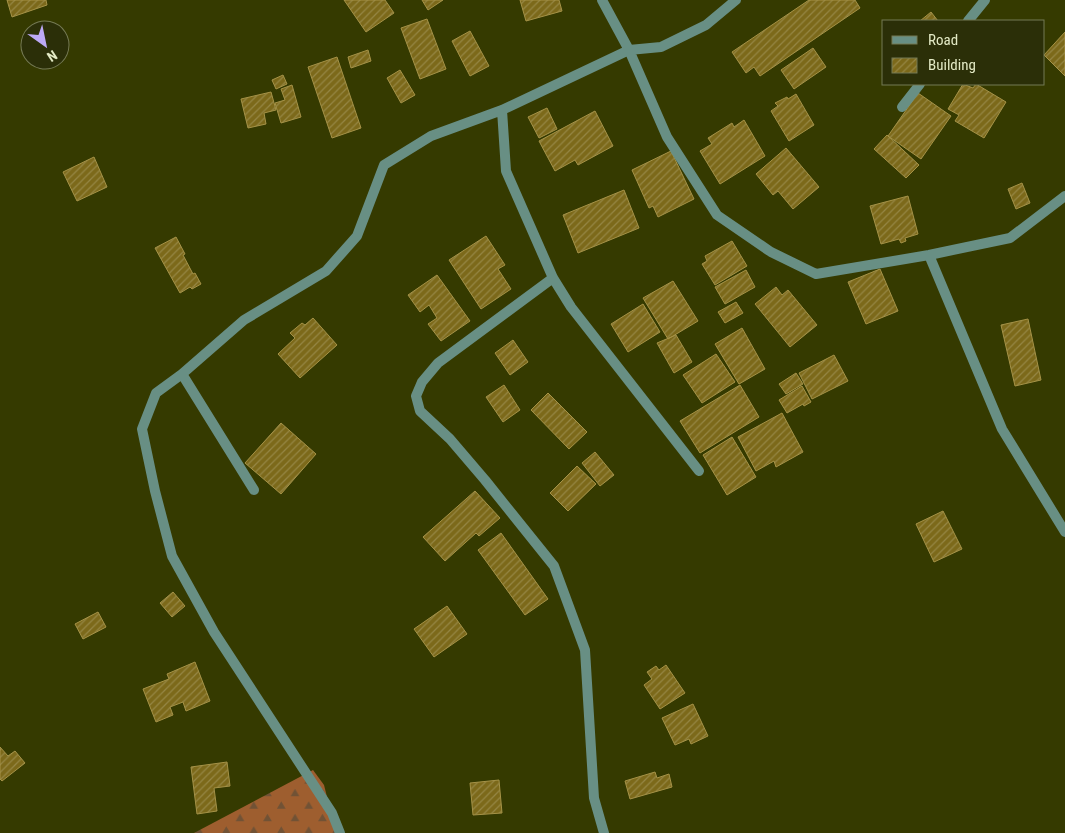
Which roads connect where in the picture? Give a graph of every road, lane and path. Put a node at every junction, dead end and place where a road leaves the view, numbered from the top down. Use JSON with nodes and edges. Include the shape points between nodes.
{"nodes":[{"id":1,"x":602,"y":0,"type":"edge"},
{"id":2,"x":736,"y":0,"type":"edge"},
{"id":3,"x":985,"y":0,"type":"edge"},
{"id":4,"x":969,"y":20,"type":"edge"},
{"id":5,"x":629,"y":50,"type":"junction"},
{"id":6,"x":919,"y":85,"type":"edge"},
{"id":7,"x":902,"y":107,"type":"dead end"},
{"id":8,"x":502,"y":110,"type":"junction"},
{"id":9,"x":1065,"y":196,"type":"edge"},
{"id":10,"x":929,"y":255,"type":"junction"},
{"id":11,"x":553,"y":278,"type":"junction"},
{"id":12,"x":182,"y":374,"type":"junction"},
{"id":13,"x":699,"y":471,"type":"dead end"},
{"id":14,"x":254,"y":490,"type":"dead end"},
{"id":15,"x":1065,"y":532,"type":"edge"},
{"id":16,"x":340,"y":833,"type":"edge"},
{"id":17,"x":604,"y":833,"type":"edge"}],
"edges":[{"from":1,"to":5,"type":"street"},
{"from":2,"to":5,"type":"street","via":[[706,25],[668,43]]},
{"from":3,"to":4,"type":"street"},
{"from":5,"to":8,"type":"street"},
{"from":5,"to":10,"type":"street","via":[[667,136],[716,215],[771,252],[816,274]]},
{"from":6,"to":7,"type":"street"},
{"from":8,"to":11,"type":"street","via":[[506,171]]},
{"from":8,"to":12,"type":"street","via":[[431,136],[384,165],[357,236],[326,271],[244,320]]},
{"from":9,"to":10,"type":"street","via":[[1010,238]]},
{"from":10,"to":15,"type":"street","via":[[1002,428]]},
{"from":11,"to":13,"type":"street","via":[[570,307]]},
{"from":11,"to":17,"type":"street","via":[[438,363],[422,382],[416,396],[420,411],[450,439],[554,566],[585,650],[594,798]]},
{"from":12,"to":14,"type":"street"},
{"from":12,"to":16,"type":"street","via":[[156,394],[142,428],[172,556],[214,632],[332,813]]}]}
